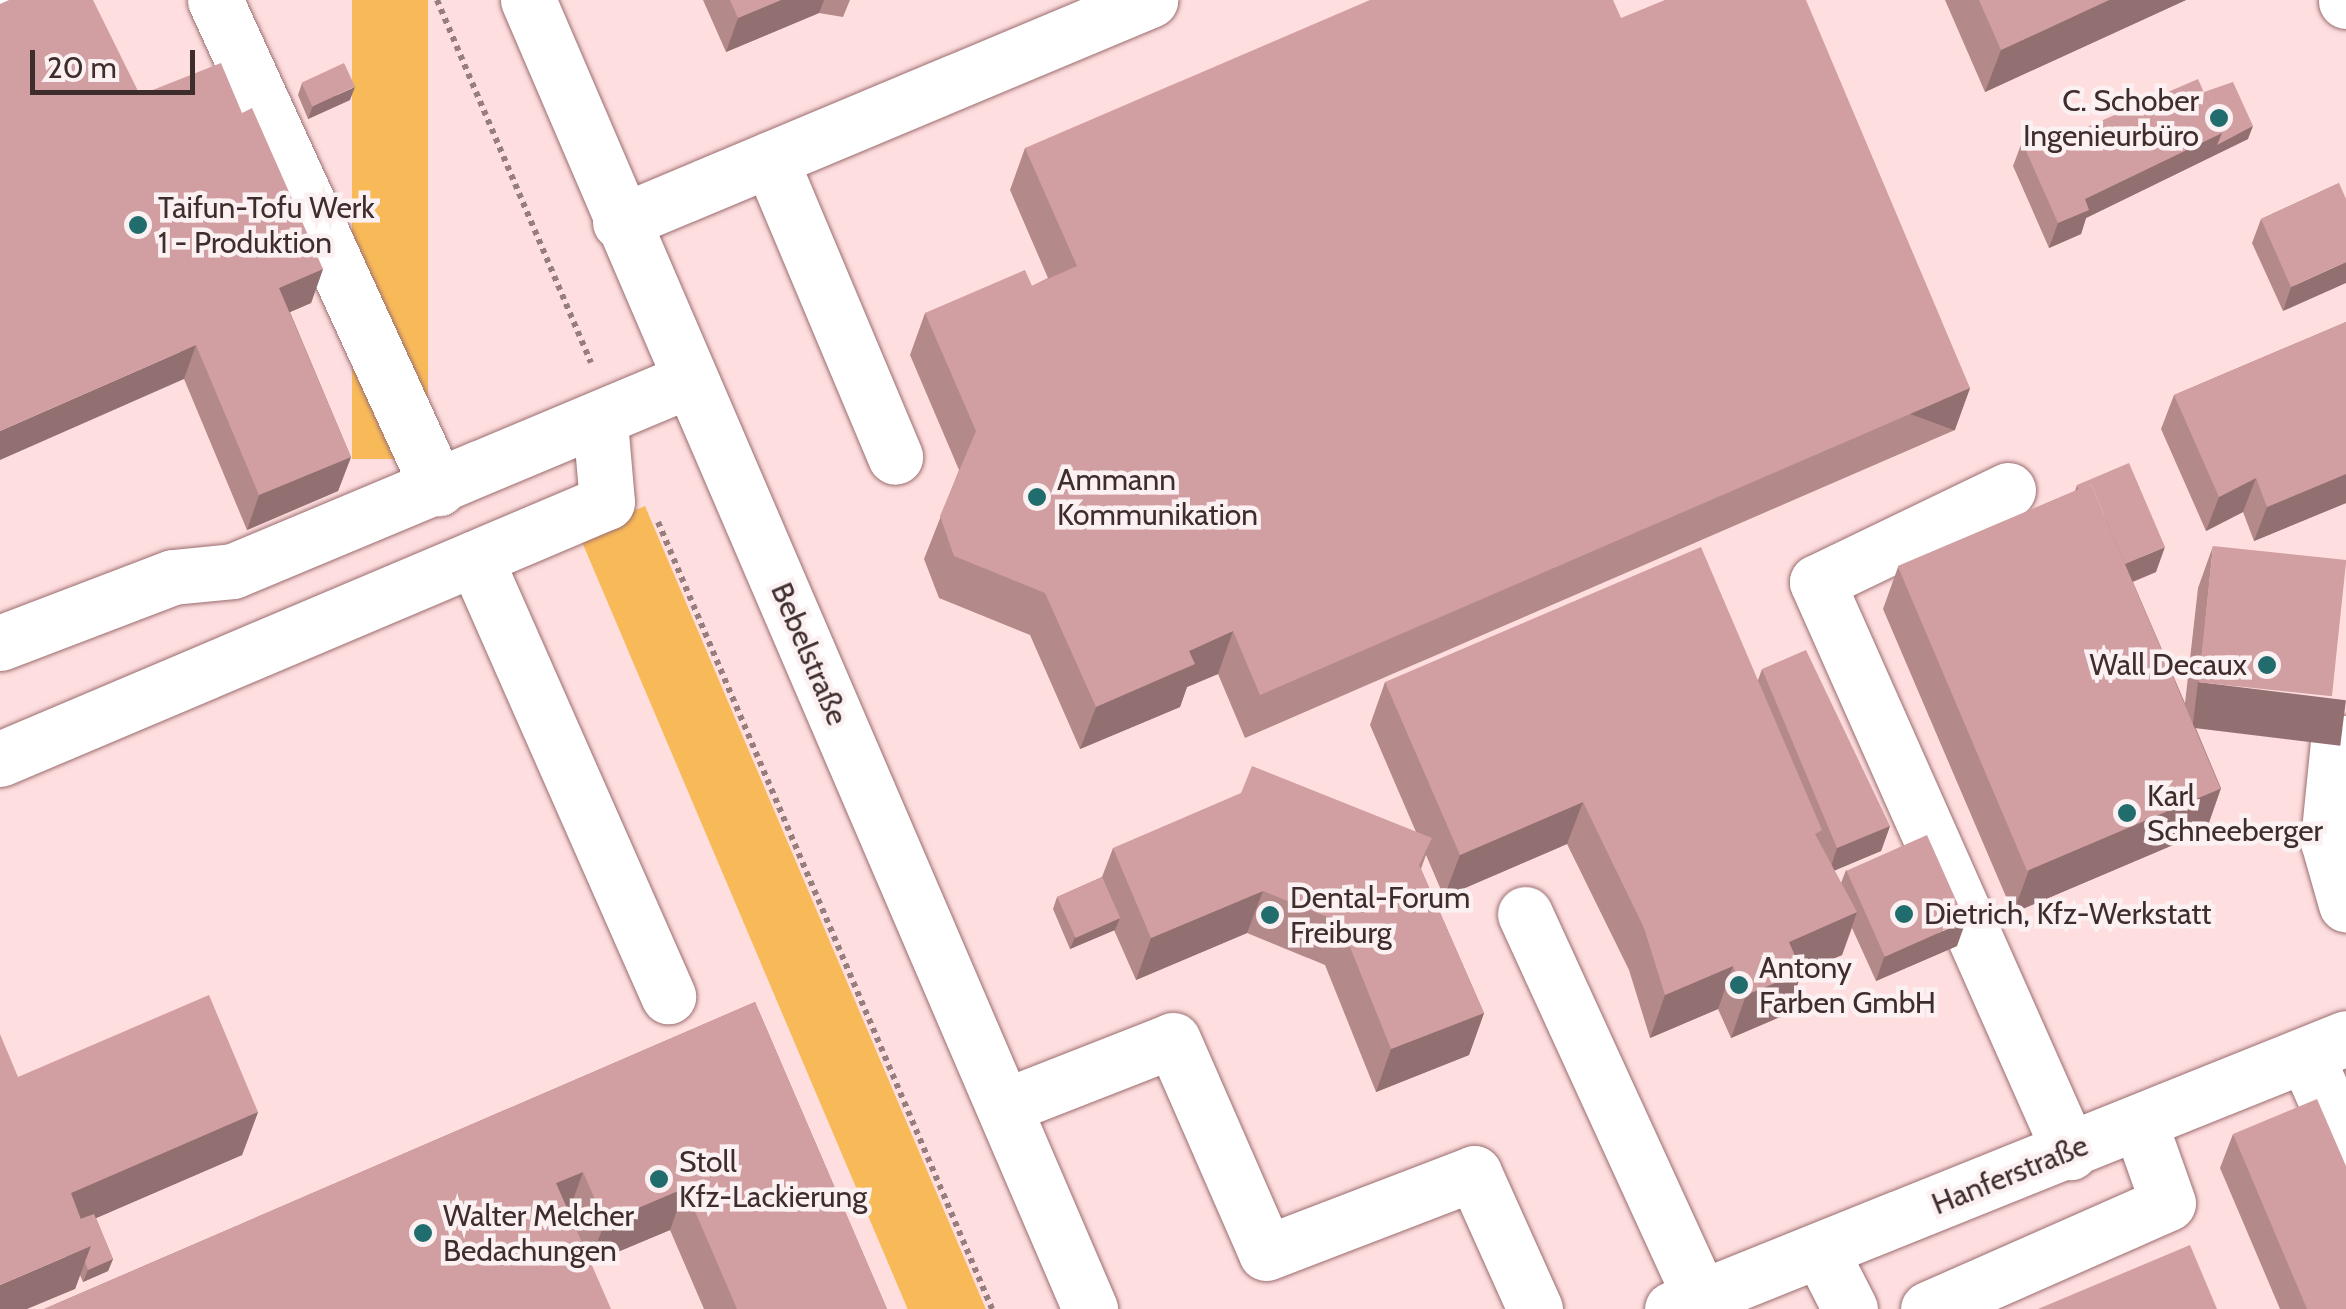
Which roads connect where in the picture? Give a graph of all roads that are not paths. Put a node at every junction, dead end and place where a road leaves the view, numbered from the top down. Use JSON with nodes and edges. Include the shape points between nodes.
{"nodes":[{"id":1,"x":8,"y":0,"type":"edge"},
{"id":2,"x":215,"y":0,"type":"edge"},
{"id":3,"x":528,"y":0,"type":"edge"},
{"id":4,"x":1150,"y":0,"type":"edge"},
{"id":5,"x":0,"y":4,"type":"edge"},
{"id":6,"x":770,"y":159,"type":"junction"},
{"id":7,"x":620,"y":222,"type":"junction"},
{"id":8,"x":690,"y":380,"type":"junction"},
{"id":9,"x":606,"y":419,"type":"junction"},
{"id":10,"x":895,"y":456,"type":"dead end"},
{"id":11,"x":438,"y":488,"type":"junction"},
{"id":12,"x":2008,"y":490,"type":"dead end"},
{"id":13,"x":475,"y":558,"type":"junction"},
{"id":14,"x":0,"y":642,"type":"edge"},
{"id":15,"x":2338,"y":742,"type":"edge"},
{"id":16,"x":0,"y":760,"type":"edge"},
{"id":17,"x":2346,"y":904,"type":"edge"},
{"id":18,"x":1525,"y":914,"type":"dead end"},
{"id":19,"x":668,"y":996,"type":"dead end"},
{"id":20,"x":2326,"y":1048,"type":"edge"},
{"id":21,"x":1006,"y":1106,"type":"junction"},
{"id":22,"x":2140,"y":1124,"type":"junction"},
{"id":23,"x":2346,"y":1146,"type":"edge"},
{"id":24,"x":2070,"y":1152,"type":"junction"},
{"id":25,"x":1820,"y":1250,"type":"junction"},
{"id":26,"x":1686,"y":1303,"type":"edge"},
{"id":27,"x":1090,"y":1309,"type":"edge"},
{"id":28,"x":1535,"y":1309,"type":"edge"},
{"id":29,"x":1850,"y":1309,"type":"edge"},
{"id":30,"x":1928,"y":1309,"type":"edge"}],
"edges":[{"from":1,"to":5,"type":"street"},
{"from":2,"to":11,"type":"street"},
{"from":3,"to":7,"type":"street","name":"Bebelstraße"},
{"from":4,"to":6,"type":"street"},
{"from":6,"to":7,"type":"street"},
{"from":6,"to":10,"type":"street"},
{"from":7,"to":8,"type":"street","name":"Bebelstraße"},
{"from":8,"to":9,"type":"street"},
{"from":8,"to":21,"type":"street","name":"Bebelstraße"},
{"from":9,"to":11,"type":"street"},
{"from":9,"to":13,"type":"street","via":[[606,502]]},
{"from":11,"to":14,"type":"street","via":[[233,570],[173,577]]},
{"from":12,"to":24,"type":"street","via":[[1818,582]]},
{"from":13,"to":16,"type":"street"},
{"from":13,"to":19,"type":"street"},
{"from":15,"to":17,"type":"street","via":[[2328,841]]},
{"from":18,"to":26,"type":"street"},
{"from":20,"to":22,"type":"street","name":"Hanferstraße"},
{"from":20,"to":23,"type":"street"},
{"from":21,"to":27,"type":"street","name":"Bebelstraße"},
{"from":21,"to":28,"type":"street","via":[[1172,1040],[1266,1253],[1474,1173]]},
{"from":22,"to":24,"type":"street","name":"Hanferstraße"},
{"from":22,"to":30,"type":"street","via":[[2168,1203]]},
{"from":24,"to":25,"type":"street","name":"Hanferstraße"},
{"from":25,"to":26,"type":"street","name":"Hanferstraße"},
{"from":25,"to":29,"type":"street"}]}
